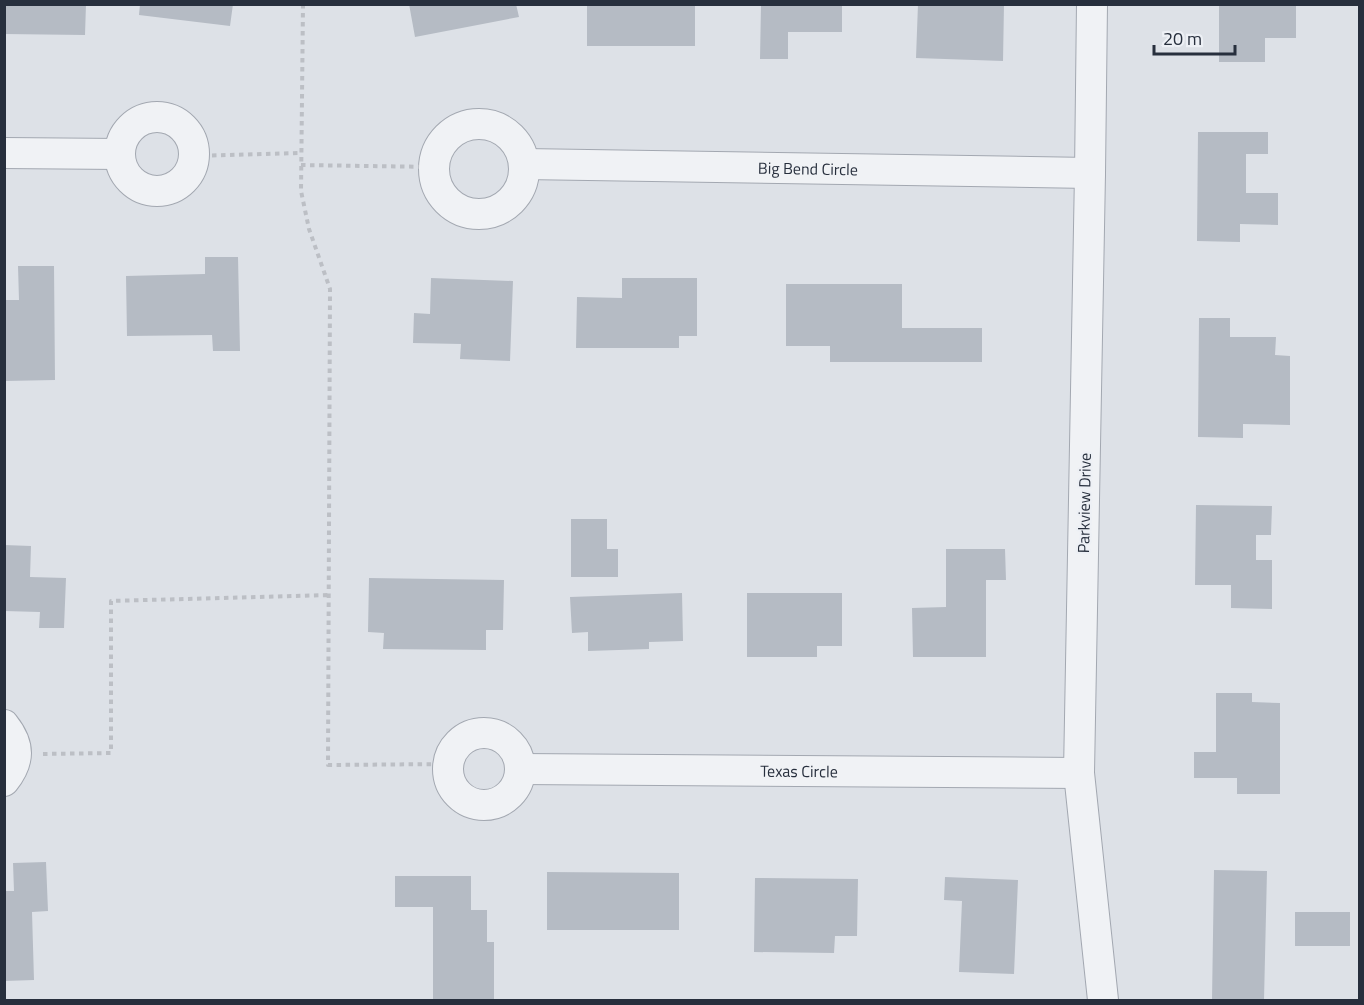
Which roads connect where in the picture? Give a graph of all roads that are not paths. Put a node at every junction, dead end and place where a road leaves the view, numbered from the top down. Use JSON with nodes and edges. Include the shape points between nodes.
{"nodes":[{"id":1,"x":1092,"y":4,"type":"edge"},
{"id":2,"x":4,"y":153,"type":"edge"},
{"id":3,"x":120,"y":154,"type":"junction"},
{"id":4,"x":524,"y":164,"type":"junction"},
{"id":5,"x":1090,"y":173,"type":"junction"},
{"id":6,"x":4,"y":725,"type":"edge"},
{"id":7,"x":520,"y":769,"type":"junction"},
{"id":8,"x":1079,"y":773,"type":"junction"},
{"id":9,"x":4,"y":781,"type":"edge"},
{"id":10,"x":1103,"y":1000,"type":"edge"}],
"edges":[{"from":1,"to":5,"type":"street","name":"Parkview Drive"},
{"from":2,"to":3,"type":"street"},
{"from":3,"to":3,"type":"street","via":[[122,166],[135,185],[158,192],[170,189],[188,174],[194,151],[184,128],[162,117],[138,122],[128,130]]},
{"from":4,"to":4,"type":"street","via":[[518,193],[495,212],[480,214],[452,206],[442,195],[434,167],[445,140],[470,125],[499,129],[520,150]]},
{"from":4,"to":5,"type":"street","name":"Big Bend Circle"},
{"from":5,"to":8,"type":"street","name":"Parkview Drive"},
{"from":6,"to":9,"type":"street","via":[[16,746],[12,771]]},
{"from":7,"to":7,"type":"street","via":[[513,747],[505,739],[484,732],[472,733],[453,747],[447,769],[456,793],[477,805],[502,801],[518,782]]},
{"from":7,"to":8,"type":"street","name":"Texas Circle"},
{"from":8,"to":10,"type":"street","name":"Parkview Drive"}]}
